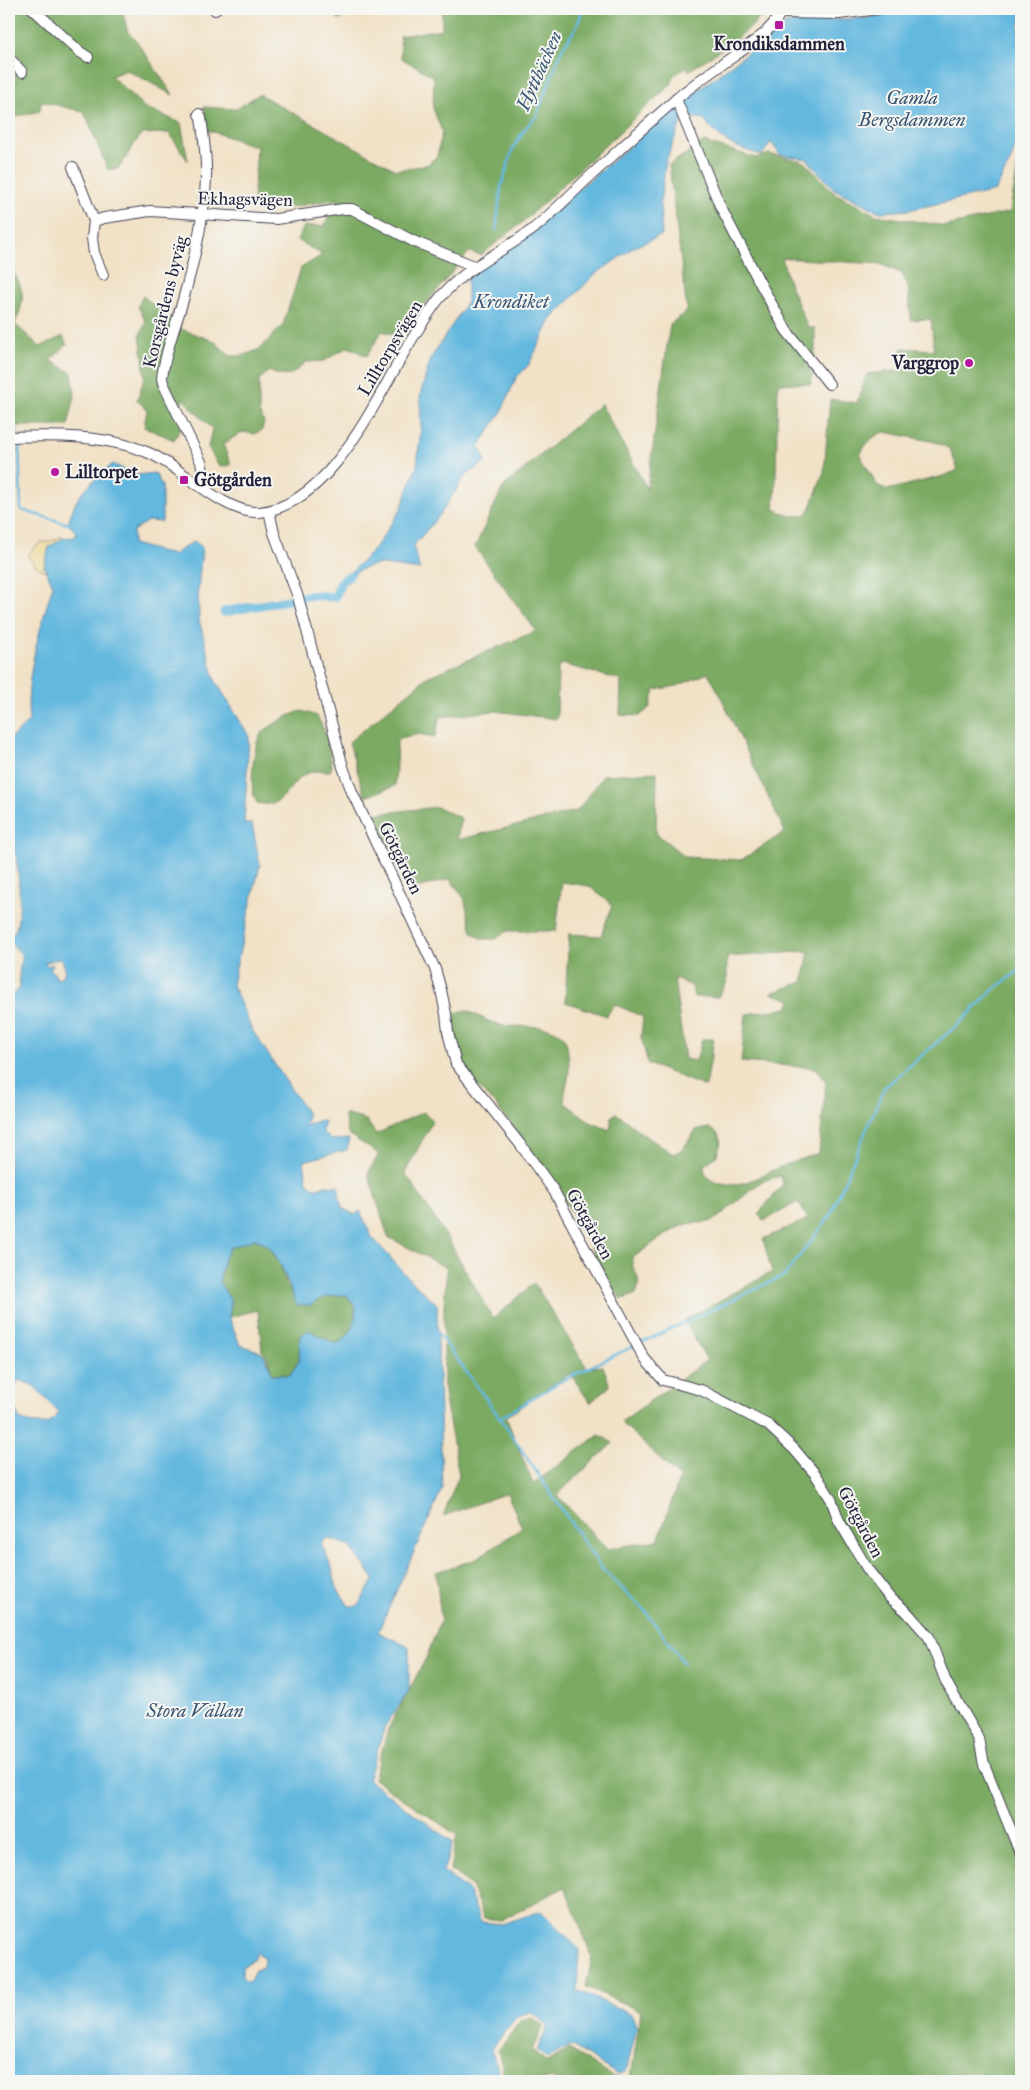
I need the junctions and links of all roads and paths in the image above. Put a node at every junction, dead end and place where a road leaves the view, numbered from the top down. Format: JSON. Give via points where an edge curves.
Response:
{"nodes":[{"id":1,"x":33,"y":9,"type":"edge"},
{"id":2,"x":878,"y":9,"type":"edge"},
{"id":3,"x":783,"y":11,"type":"edge"},
{"id":4,"x":88,"y":57,"type":"dead end"},
{"id":5,"x":9,"y":58,"type":"edge"},
{"id":6,"x":22,"y":72,"type":"dead end"},
{"id":7,"x":678,"y":104,"type":"junction"},
{"id":8,"x":199,"y":114,"type":"dead end"},
{"id":9,"x":73,"y":167,"type":"dead end"},
{"id":10,"x":201,"y":215,"type":"junction"},
{"id":11,"x":94,"y":221,"type":"junction"},
{"id":12,"x":474,"y":266,"type":"junction"},
{"id":13,"x":103,"y":276,"type":"dead end"},
{"id":14,"x":829,"y":384,"type":"dead end"},
{"id":15,"x":9,"y":437,"type":"edge"},
{"id":16,"x":207,"y":490,"type":"junction"},
{"id":17,"x":269,"y":511,"type":"junction"},
{"id":18,"x":1021,"y":1855,"type":"edge"}],
"edges":[{"from":1,"to":4,"type":"street"},
{"from":2,"to":3,"type":"street","via":[[848,14]]},
{"from":3,"to":7,"type":"street","name":"Lilltorpsvägen","via":[[757,39]]},
{"from":5,"to":6,"type":"street"},
{"from":7,"to":12,"type":"street","name":"Lilltorpsvägen","via":[[539,224]]},
{"from":7,"to":14,"type":"street","via":[[721,208],[764,291],[786,330]]},
{"from":8,"to":10,"type":"street","name":"Korsgårdens byväg","via":[[206,177]]},
{"from":9,"to":11,"type":"street"},
{"from":10,"to":11,"type":"street","name":"Ekhagsvägen","via":[[150,211]]},
{"from":10,"to":12,"type":"street","name":"Ekhagsvägen","via":[[287,219],[352,209],[413,241]]},
{"from":10,"to":16,"type":"street","name":"Korsgårdens byväg","via":[[196,249],[162,378],[201,462]]},
{"from":11,"to":13,"type":"street","via":[[94,253]]},
{"from":12,"to":17,"type":"street","name":"Lilltorpsvägen","via":[[438,301],[412,338],[358,432],[336,461],[304,494]]},
{"from":15,"to":16,"type":"street","name":"Lilltorpsvägen","via":[[124,444],[153,454]]},
{"from":16,"to":17,"type":"street","name":"Lilltorpsvägen","via":[[243,511]]},
{"from":17,"to":18,"type":"street","name":"Götgården","via":[[298,597],[342,767],[435,969],[456,1064],[525,1149],[554,1191],[640,1353],[663,1380],[701,1390],[768,1425],[816,1475],[831,1499],[838,1522],[868,1570],[889,1597],[913,1617],[929,1637],[946,1682],[979,1739],[984,1764]]}]}
